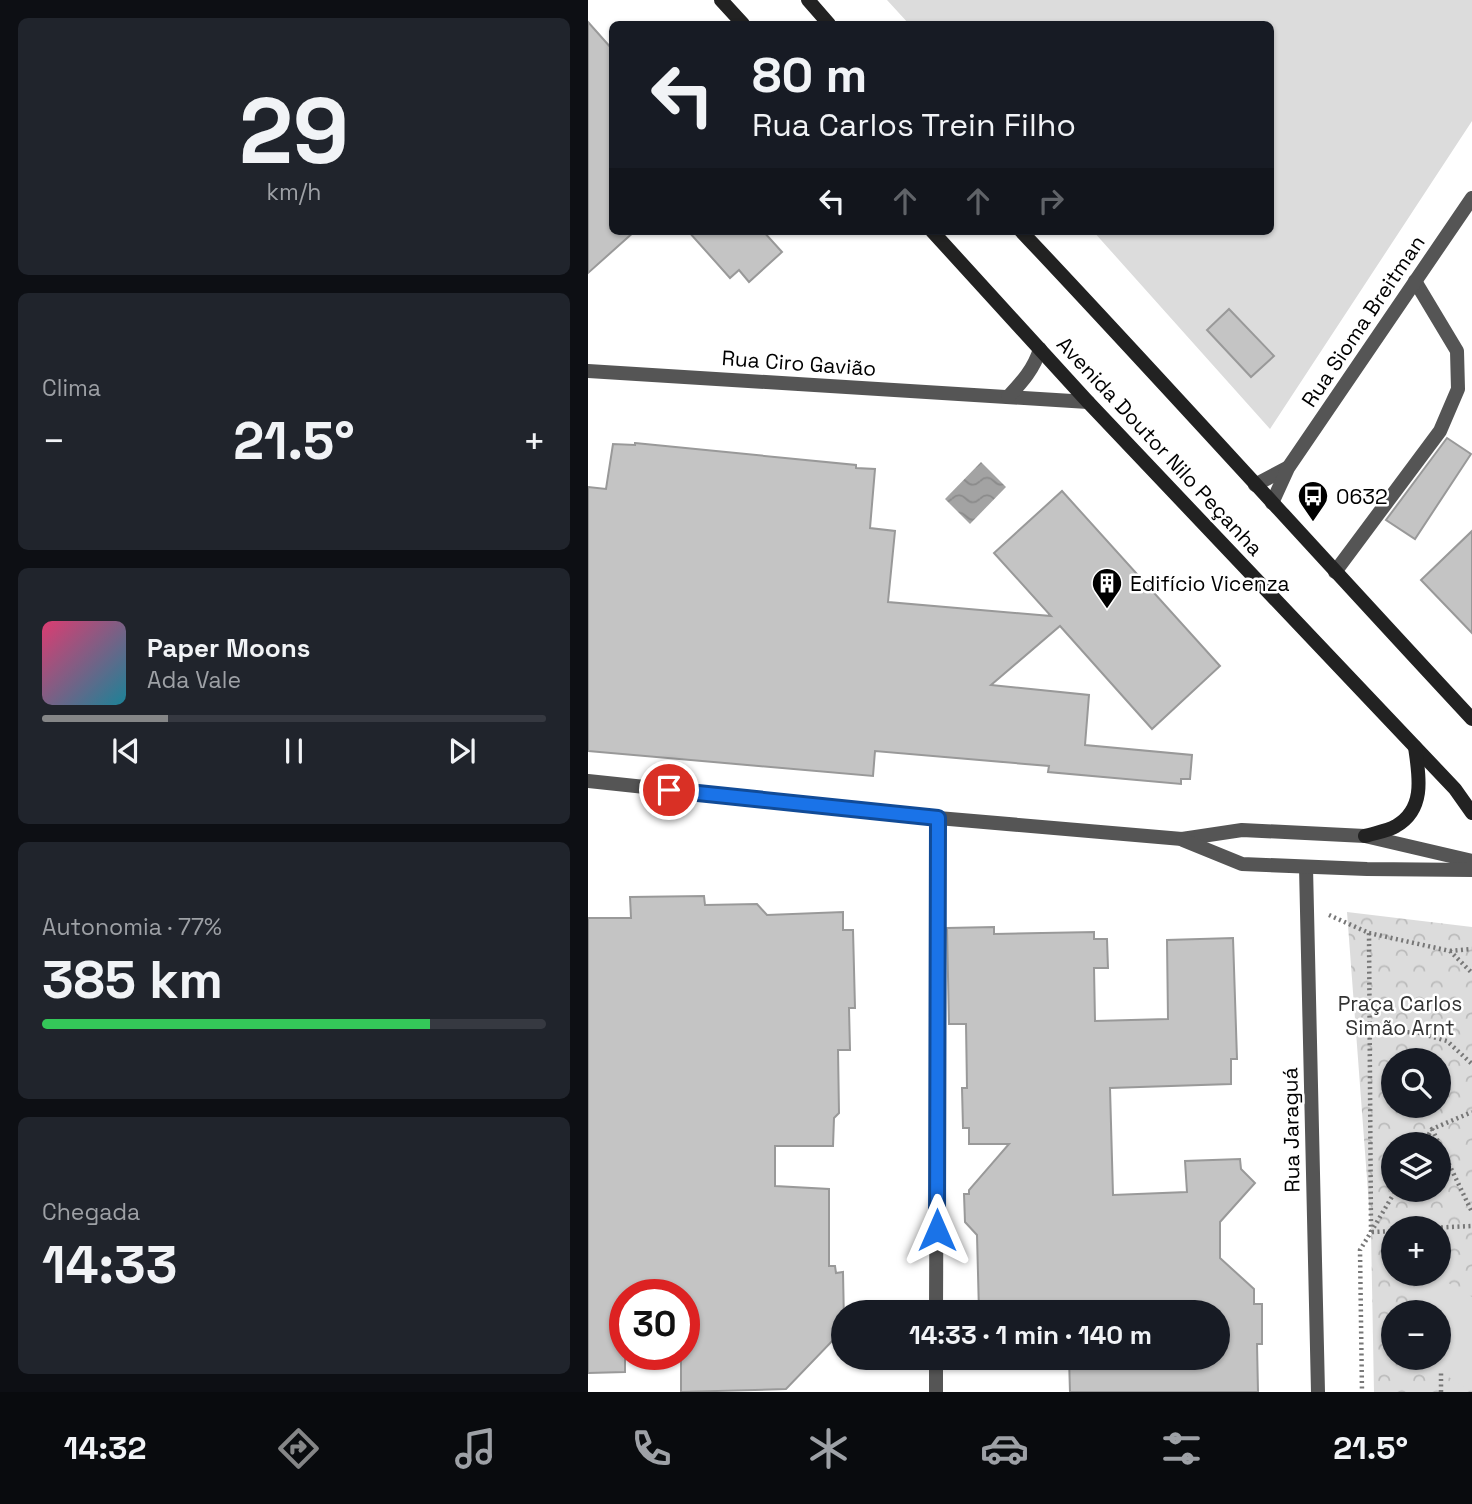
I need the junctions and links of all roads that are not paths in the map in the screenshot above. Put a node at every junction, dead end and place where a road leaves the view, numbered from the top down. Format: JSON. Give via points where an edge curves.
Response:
{"nodes":[{"id":1,"x":721,"y":0,"type":"edge"},
{"id":2,"x":808,"y":0,"type":"edge"},
{"id":3,"x":740,"y":21,"type":"edge"},
{"id":4,"x":827,"y":21,"type":"edge"},
{"id":5,"x":1472,"y":198,"type":"edge"},
{"id":6,"x":936,"y":235,"type":"edge"},
{"id":7,"x":1025,"y":235,"type":"edge"},
{"id":8,"x":1415,"y":281,"type":"junction"},
{"id":9,"x":1040,"y":349,"type":"junction"},
{"id":10,"x":588,"y":371,"type":"edge"},
{"id":11,"x":1008,"y":397,"type":"junction"},
{"id":12,"x":1088,"y":402,"type":"junction"},
{"id":13,"x":1288,"y":468,"type":"junction"},
{"id":14,"x":1255,"y":485,"type":"junction"},
{"id":15,"x":1272,"y":503,"type":"junction"},
{"id":16,"x":1335,"y":572,"type":"junction"},
{"id":17,"x":1472,"y":719,"type":"edge"},
{"id":18,"x":1415,"y":747,"type":"junction"},
{"id":19,"x":588,"y":781,"type":"edge"},
{"id":20,"x":1472,"y":813,"type":"edge"},
{"id":21,"x":938,"y":818,"type":"junction"},
{"id":22,"x":1364,"y":836,"type":"junction"},
{"id":23,"x":1182,"y":839,"type":"junction"},
{"id":24,"x":1472,"y":861,"type":"edge"},
{"id":25,"x":1306,"y":867,"type":"junction"},
{"id":26,"x":1472,"y":870,"type":"edge"},
{"id":27,"x":936,"y":1300,"type":"edge"},
{"id":28,"x":936,"y":1370,"type":"edge"},
{"id":29,"x":936,"y":1392,"type":"edge"},
{"id":30,"x":1318,"y":1392,"type":"edge"}],
"edges":[{"from":1,"to":3,"type":"main road"},
{"from":2,"to":4,"type":"main road"},
{"from":5,"to":8,"type":"street","name":"Rua Sioma Breitman"},
{"from":6,"to":9,"type":"main road","name":"Avenida Doutor Nilo Peçanha"},
{"from":7,"to":14,"type":"main road","name":"Avenida Doutor Nilo Peçanha"},
{"from":8,"to":13,"type":"street","name":"Rua Sioma Breitman"},
{"from":8,"to":16,"type":"street","via":[[1457,351],[1458,389],[1440,431]]},
{"from":9,"to":11,"type":"street","via":[[1035,364]]},
{"from":9,"to":12,"type":"main road","name":"Avenida Doutor Nilo Peçanha"},
{"from":10,"to":11,"type":"street","name":"Rua Ciro Gavião"},
{"from":11,"to":12,"type":"street","name":"Rua Ciro Gavião"},
{"from":12,"to":18,"type":"main road","name":"Avenida Doutor Nilo Peçanha"},
{"from":13,"to":14,"type":"street","name":"Rua Sioma Breitman"},
{"from":13,"to":15,"type":"street","name":"Rua Sioma Breitman"},
{"from":14,"to":15,"type":"main road","name":"Avenida Doutor Nilo Peçanha"},
{"from":15,"to":16,"type":"main road","name":"Avenida Doutor Nilo Peçanha"},
{"from":16,"to":17,"type":"main road","name":"Avenida Doutor Nilo Peçanha"},
{"from":18,"to":20,"type":"main road","name":"Avenida Doutor Nilo Peçanha"},
{"from":18,"to":22,"type":"main road","via":[[1420,788],[1412,811],[1396,826]]},
{"from":19,"to":21,"type":"street"},
{"from":21,"to":23,"type":"street"},
{"from":21,"to":27,"type":"street"},
{"from":22,"to":23,"type":"street","via":[[1242,830]]},
{"from":22,"to":24,"type":"street"},
{"from":23,"to":25,"type":"street","via":[[1242,864]]},
{"from":25,"to":26,"type":"street"},
{"from":25,"to":30,"type":"street","name":"Rua Jaraguá"},
{"from":28,"to":29,"type":"street"}]}
